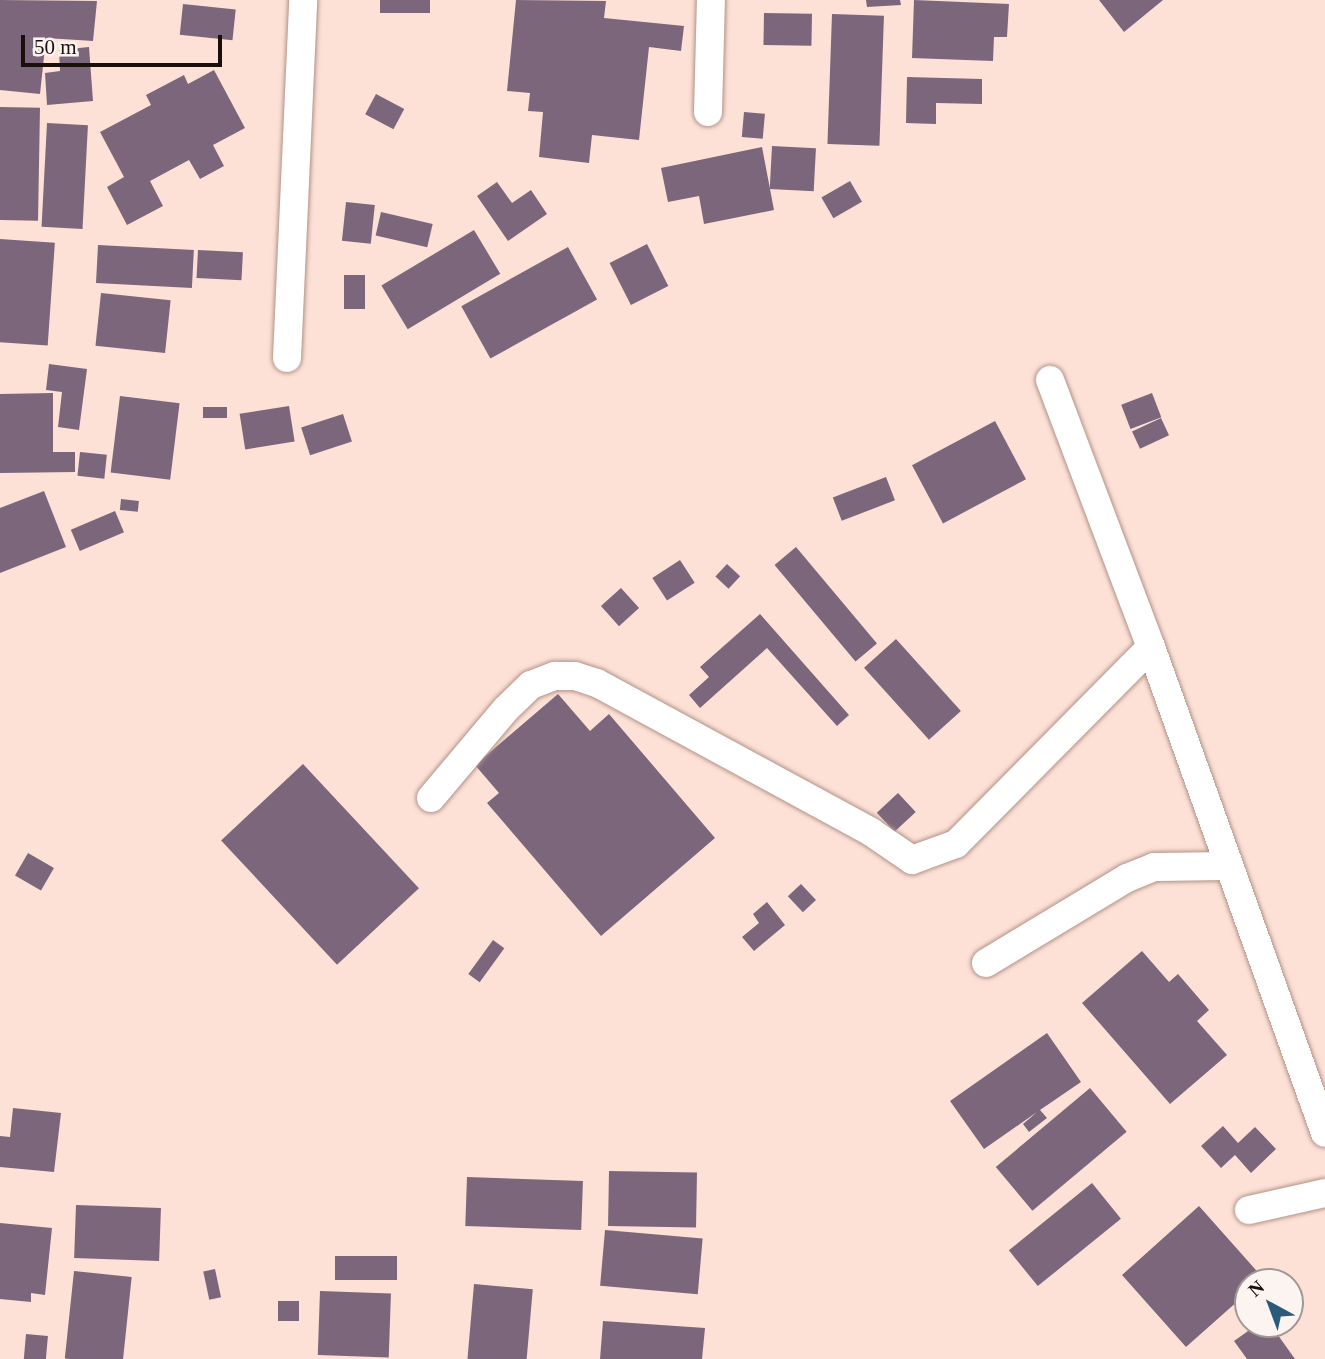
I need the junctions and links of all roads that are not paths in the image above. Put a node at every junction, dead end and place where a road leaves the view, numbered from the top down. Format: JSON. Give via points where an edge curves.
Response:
{"nodes":[{"id":1,"x":303,"y":0,"type":"edge"},
{"id":2,"x":711,"y":0,"type":"edge"},
{"id":3,"x":708,"y":112,"type":"dead end"},
{"id":4,"x":287,"y":358,"type":"dead end"},
{"id":5,"x":1049,"y":380,"type":"dead end"},
{"id":6,"x":1151,"y":647,"type":"junction"},
{"id":7,"x":431,"y":798,"type":"dead end"},
{"id":8,"x":1229,"y":866,"type":"junction"},
{"id":9,"x":986,"y":964,"type":"dead end"},
{"id":10,"x":1325,"y":1133,"type":"edge"},
{"id":11,"x":1325,"y":1193,"type":"edge"},
{"id":12,"x":1249,"y":1210,"type":"dead end"}],
"edges":[{"from":1,"to":4,"type":"street"},
{"from":2,"to":3,"type":"street"},
{"from":5,"to":6,"type":"street"},
{"from":6,"to":7,"type":"street","via":[[956,844],[912,860],[871,832],[597,683],[575,676],[555,676],[531,685]]},
{"from":6,"to":8,"type":"street"},
{"from":8,"to":9,"type":"street","via":[[1154,867],[1127,878]]},
{"from":8,"to":10,"type":"street"},
{"from":11,"to":12,"type":"street"}]}
